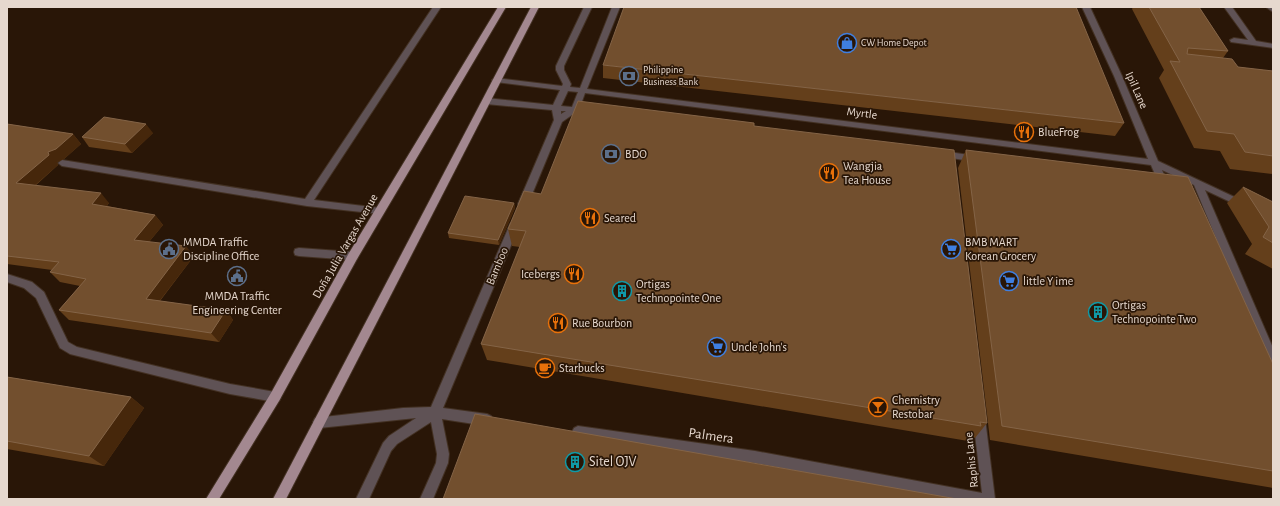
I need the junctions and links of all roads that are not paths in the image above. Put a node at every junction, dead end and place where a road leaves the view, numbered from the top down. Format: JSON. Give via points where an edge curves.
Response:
{"nodes":[{"id":1,"x":437,"y":7,"type":"edge"},
{"id":2,"x":502,"y":7,"type":"edge"},
{"id":3,"x":535,"y":7,"type":"edge"},
{"id":4,"x":588,"y":7,"type":"edge"},
{"id":5,"x":616,"y":7,"type":"edge"},
{"id":6,"x":1086,"y":7,"type":"edge"},
{"id":7,"x":1228,"y":7,"type":"edge"},
{"id":8,"x":1270,"y":7,"type":"edge"},
{"id":9,"x":1273,"y":10,"type":"edge"},
{"id":10,"x":1234,"y":40,"type":"dead end"},
{"id":11,"x":1254,"y":43,"type":"junction"},
{"id":12,"x":1273,"y":46,"type":"edge"},
{"id":13,"x":496,"y":80,"type":"junction"},
{"id":14,"x":566,"y":88,"type":"junction"},
{"id":15,"x":582,"y":91,"type":"junction"},
{"id":16,"x":486,"y":101,"type":"junction"},
{"id":17,"x":556,"y":107,"type":"junction"},
{"id":18,"x":574,"y":109,"type":"junction"},
{"id":19,"x":598,"y":112,"type":"edge"},
{"id":20,"x":558,"y":120,"type":"junction"},
{"id":21,"x":934,"y":153,"type":"edge"},
{"id":22,"x":989,"y":161,"type":"edge"},
{"id":23,"x":62,"y":163,"type":"dead end"},
{"id":24,"x":1155,"y":163,"type":"junction"},
{"id":25,"x":1187,"y":177,"type":"junction"},
{"id":26,"x":1197,"y":182,"type":"junction"},
{"id":27,"x":307,"y":203,"type":"junction"},
{"id":28,"x":1252,"y":209,"type":"edge"},
{"id":29,"x":380,"y":211,"type":"junction"},
{"id":30,"x":299,"y":252,"type":"dead end"},
{"id":31,"x":353,"y":256,"type":"junction"},
{"id":32,"x":7,"y":278,"type":"edge"},
{"id":33,"x":1273,"y":361,"type":"edge"},
{"id":34,"x":275,"y":397,"type":"junction"},
{"id":35,"x":978,"y":405,"type":"edge"},
{"id":36,"x":435,"y":412,"type":"junction"},
{"id":37,"x":498,"y":421,"type":"edge"},
{"id":38,"x":319,"y":422,"type":"junction"},
{"id":39,"x":568,"y":431,"type":"edge"},
{"id":40,"x":212,"y":499,"type":"edge"},
{"id":41,"x":279,"y":499,"type":"edge"},
{"id":42,"x":362,"y":499,"type":"edge"},
{"id":43,"x":426,"y":499,"type":"edge"},
{"id":44,"x":980,"y":499,"type":"edge"},
{"id":45,"x":989,"y":499,"type":"edge"}],
"edges":[{"from":1,"to":27,"type":"lane"},
{"from":2,"to":29,"type":"main road","name":"Doña Julia Vargas Avenue"},
{"from":3,"to":13,"type":"main road"},
{"from":4,"to":14,"type":"lane","via":[[560,66],[566,80]]},
{"from":5,"to":15,"type":"lane"},
{"from":6,"to":24,"type":"lane","name":"Ipil Lane"},
{"from":7,"to":11,"type":"lane"},
{"from":8,"to":9,"type":"lane"},
{"from":10,"to":11,"type":"lane"},
{"from":11,"to":12,"type":"lane"},
{"from":13,"to":14,"type":"lane","name":"Myrtle"},
{"from":13,"to":16,"type":"main road"},
{"from":14,"to":15,"type":"lane","name":"Myrtle"},
{"from":14,"to":17,"type":"lane"},
{"from":15,"to":18,"type":"lane"},
{"from":15,"to":24,"type":"lane","name":"Myrtle"},
{"from":16,"to":17,"type":"lane"},
{"from":16,"to":38,"type":"main road"},
{"from":17,"to":18,"type":"lane"},
{"from":17,"to":20,"type":"lane"},
{"from":18,"to":19,"type":"lane"},
{"from":18,"to":20,"type":"lane"},
{"from":20,"to":36,"type":"lane","name":"Bamboo"},
{"from":21,"to":22,"type":"lane","via":[[950,159]]},
{"from":23,"to":27,"type":"lane"},
{"from":24,"to":25,"type":"lane","name":"Myrtle"},
{"from":24,"to":25,"type":"lane","name":"Ipil Lane","via":[[1159,183]]},
{"from":25,"to":26,"type":"lane","name":"Myrtle"},
{"from":26,"to":28,"type":"lane","name":"Myrtle"},
{"from":26,"to":33,"type":"lane"},
{"from":27,"to":29,"type":"lane"},
{"from":29,"to":31,"type":"main road","name":"Doña Julia Vargas Avenue"},
{"from":30,"to":31,"type":"lane"},
{"from":31,"to":34,"type":"main road","name":"Doña Julia Vargas Avenue"},
{"from":32,"to":34,"type":"lane","via":[[28,285],[40,295],[64,345],[74,351],[230,389]]},
{"from":34,"to":40,"type":"main road","name":"Doña Julia Vargas Avenue"},
{"from":35,"to":45,"type":"lane","name":"Raphis Lane"},
{"from":36,"to":37,"type":"lane"},
{"from":36,"to":38,"type":"lane"},
{"from":36,"to":42,"type":"lane","via":[[393,440],[387,447]]},
{"from":36,"to":43,"type":"lane","via":[[443,454]]},
{"from":38,"to":41,"type":"main road"},
{"from":39,"to":44,"type":"lane","name":"Palmera","via":[[755,457]]}]}
